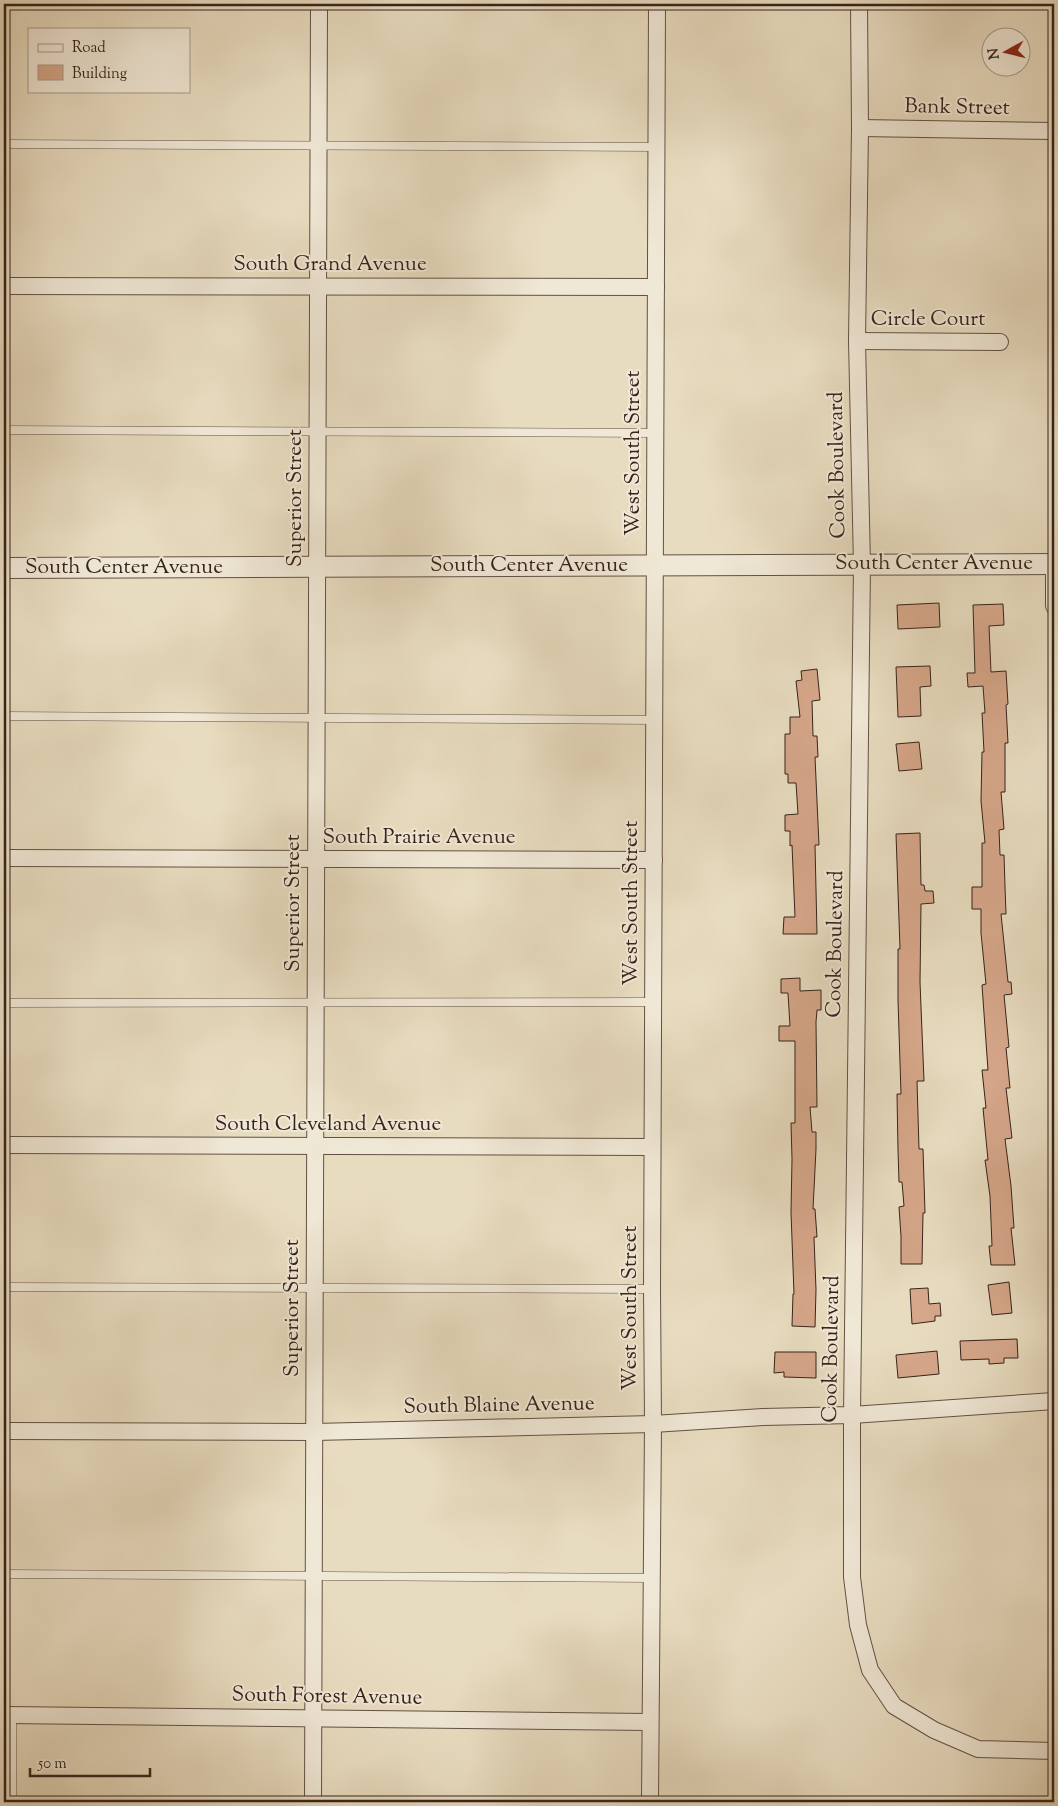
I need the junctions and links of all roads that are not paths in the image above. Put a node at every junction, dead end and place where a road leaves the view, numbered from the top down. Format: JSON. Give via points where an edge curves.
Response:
{"nodes":[{"id":1,"x":319,"y":4,"type":"edge"},
{"id":2,"x":657,"y":4,"type":"edge"},
{"id":3,"x":859,"y":4,"type":"edge"},
{"id":4,"x":860,"y":128,"type":"junction"},
{"id":5,"x":1054,"y":131,"type":"edge"},
{"id":6,"x":4,"y":144,"type":"edge"},
{"id":7,"x":318,"y":146,"type":"junction"},
{"id":8,"x":656,"y":147,"type":"junction"},
{"id":9,"x":4,"y":286,"type":"edge"},
{"id":10,"x":318,"y":286,"type":"junction"},
{"id":11,"x":656,"y":287,"type":"junction"},
{"id":12,"x":857,"y":341,"type":"junction"},
{"id":13,"x":1000,"y":342,"type":"dead end"},
{"id":14,"x":4,"y":430,"type":"edge"},
{"id":15,"x":317,"y":431,"type":"junction"},
{"id":16,"x":655,"y":433,"type":"junction"},
{"id":17,"x":1054,"y":564,"type":"edge"},
{"id":18,"x":862,"y":565,"type":"junction"},
{"id":19,"x":654,"y":566,"type":"junction"},
{"id":20,"x":317,"y":567,"type":"junction"},
{"id":21,"x":4,"y":568,"type":"edge"},
{"id":22,"x":1054,"y":606,"type":"edge"},
{"id":23,"x":4,"y":716,"type":"edge"},
{"id":24,"x":316,"y":718,"type":"junction"},
{"id":25,"x":654,"y":720,"type":"junction"},
{"id":26,"x":4,"y":858,"type":"edge"},
{"id":27,"x":316,"y":859,"type":"junction"},
{"id":28,"x":654,"y":860,"type":"junction"},
{"id":29,"x":4,"y":1002,"type":"edge"},
{"id":30,"x":315,"y":1002,"type":"junction"},
{"id":31,"x":653,"y":1002,"type":"junction"},
{"id":32,"x":4,"y":1145,"type":"edge"},
{"id":33,"x":315,"y":1146,"type":"junction"},
{"id":34,"x":652,"y":1147,"type":"junction"},
{"id":35,"x":4,"y":1287,"type":"edge"},
{"id":36,"x":314,"y":1288,"type":"junction"},
{"id":37,"x":652,"y":1289,"type":"junction"},
{"id":38,"x":1054,"y":1401,"type":"edge"},
{"id":39,"x":852,"y":1416,"type":"junction"},
{"id":40,"x":653,"y":1424,"type":"junction"},
{"id":41,"x":4,"y":1431,"type":"edge"},
{"id":42,"x":314,"y":1432,"type":"junction"},
{"id":43,"x":4,"y":1574,"type":"edge"},
{"id":44,"x":313,"y":1576,"type":"junction"},
{"id":45,"x":651,"y":1578,"type":"junction"},
{"id":46,"x":8,"y":1715,"type":"edge"},
{"id":47,"x":313,"y":1718,"type":"junction"},
{"id":48,"x":650,"y":1722,"type":"junction"},
{"id":49,"x":1054,"y":1751,"type":"edge"},
{"id":50,"x":12,"y":1802,"type":"edge"},
{"id":51,"x":313,"y":1802,"type":"edge"},
{"id":52,"x":650,"y":1802,"type":"edge"}],
"edges":[{"from":1,"to":7,"type":"street","name":"Superior Street"},
{"from":2,"to":8,"type":"street","name":"West South Street"},
{"from":3,"to":4,"type":"street","name":"Cook Boulevard"},
{"from":4,"to":5,"type":"street","name":"Bank Street"},
{"from":4,"to":12,"type":"street","name":"Cook Boulevard"},
{"from":6,"to":7,"type":"lane"},
{"from":7,"to":8,"type":"lane"},
{"from":7,"to":10,"type":"street","name":"Superior Street"},
{"from":8,"to":11,"type":"street","name":"West South Street"},
{"from":9,"to":10,"type":"street","name":"South Grand Avenue"},
{"from":10,"to":11,"type":"street","name":"South Grand Avenue"},
{"from":10,"to":15,"type":"street","name":"Superior Street"},
{"from":11,"to":16,"type":"street","name":"West South Street"},
{"from":12,"to":13,"type":"street","name":"Circle Court"},
{"from":12,"to":18,"type":"street","name":"Cook Boulevard"},
{"from":14,"to":15,"type":"lane"},
{"from":15,"to":16,"type":"lane"},
{"from":15,"to":20,"type":"street","name":"Superior Street"},
{"from":16,"to":19,"type":"street","name":"West South Street"},
{"from":17,"to":18,"type":"street","name":"South Center Avenue"},
{"from":17,"to":22,"type":"street"},
{"from":18,"to":19,"type":"street","name":"South Center Avenue"},
{"from":18,"to":39,"type":"street","name":"Cook Boulevard"},
{"from":19,"to":20,"type":"street","name":"South Center Avenue"},
{"from":19,"to":25,"type":"street","name":"West South Street"},
{"from":20,"to":21,"type":"street","name":"South Center Avenue"},
{"from":20,"to":24,"type":"street","name":"Superior Street"},
{"from":23,"to":24,"type":"lane"},
{"from":24,"to":25,"type":"lane"},
{"from":24,"to":27,"type":"street","name":"Superior Street"},
{"from":25,"to":28,"type":"street","name":"West South Street"},
{"from":26,"to":27,"type":"street","name":"South Prairie Avenue"},
{"from":27,"to":28,"type":"street","name":"South Prairie Avenue"},
{"from":27,"to":30,"type":"street","name":"Superior Street"},
{"from":28,"to":31,"type":"street","name":"West South Street"},
{"from":29,"to":30,"type":"lane"},
{"from":30,"to":31,"type":"lane"},
{"from":30,"to":33,"type":"street","name":"Superior Street"},
{"from":31,"to":34,"type":"street","name":"West South Street"},
{"from":32,"to":33,"type":"street","name":"South Cleveland Avenue"},
{"from":33,"to":34,"type":"street","name":"South Cleveland Avenue"},
{"from":33,"to":36,"type":"street","name":"Superior Street"},
{"from":34,"to":37,"type":"street","name":"West South Street"},
{"from":35,"to":36,"type":"lane"},
{"from":36,"to":37,"type":"lane"},
{"from":36,"to":42,"type":"street","name":"Superior Street"},
{"from":37,"to":40,"type":"street","name":"West South Street"},
{"from":38,"to":39,"type":"street","name":"South Blaine Avenue"},
{"from":39,"to":40,"type":"street","name":"South Blaine Avenue","via":[[763,1417]]},
{"from":39,"to":49,"type":"street","name":"Cook Boulevard","via":[[852,1577],[858,1625],[870,1670],[894,1706],[934,1730],[978,1748]]},
{"from":40,"to":42,"type":"street","name":"South Blaine Avenue"},
{"from":40,"to":45,"type":"street","name":"West South Street"},
{"from":41,"to":42,"type":"street","name":"South Blaine Avenue"},
{"from":42,"to":44,"type":"street","name":"Superior Street"},
{"from":43,"to":44,"type":"lane"},
{"from":44,"to":45,"type":"lane"},
{"from":44,"to":47,"type":"street","name":"Superior Street"},
{"from":45,"to":48,"type":"street","name":"West South Street"},
{"from":46,"to":47,"type":"street","name":"South Forest Avenue"},
{"from":46,"to":50,"type":"lane"},
{"from":47,"to":48,"type":"street","name":"South Forest Avenue"},
{"from":47,"to":51,"type":"street","name":"Superior Street"},
{"from":48,"to":52,"type":"street","name":"West South Street"}]}
